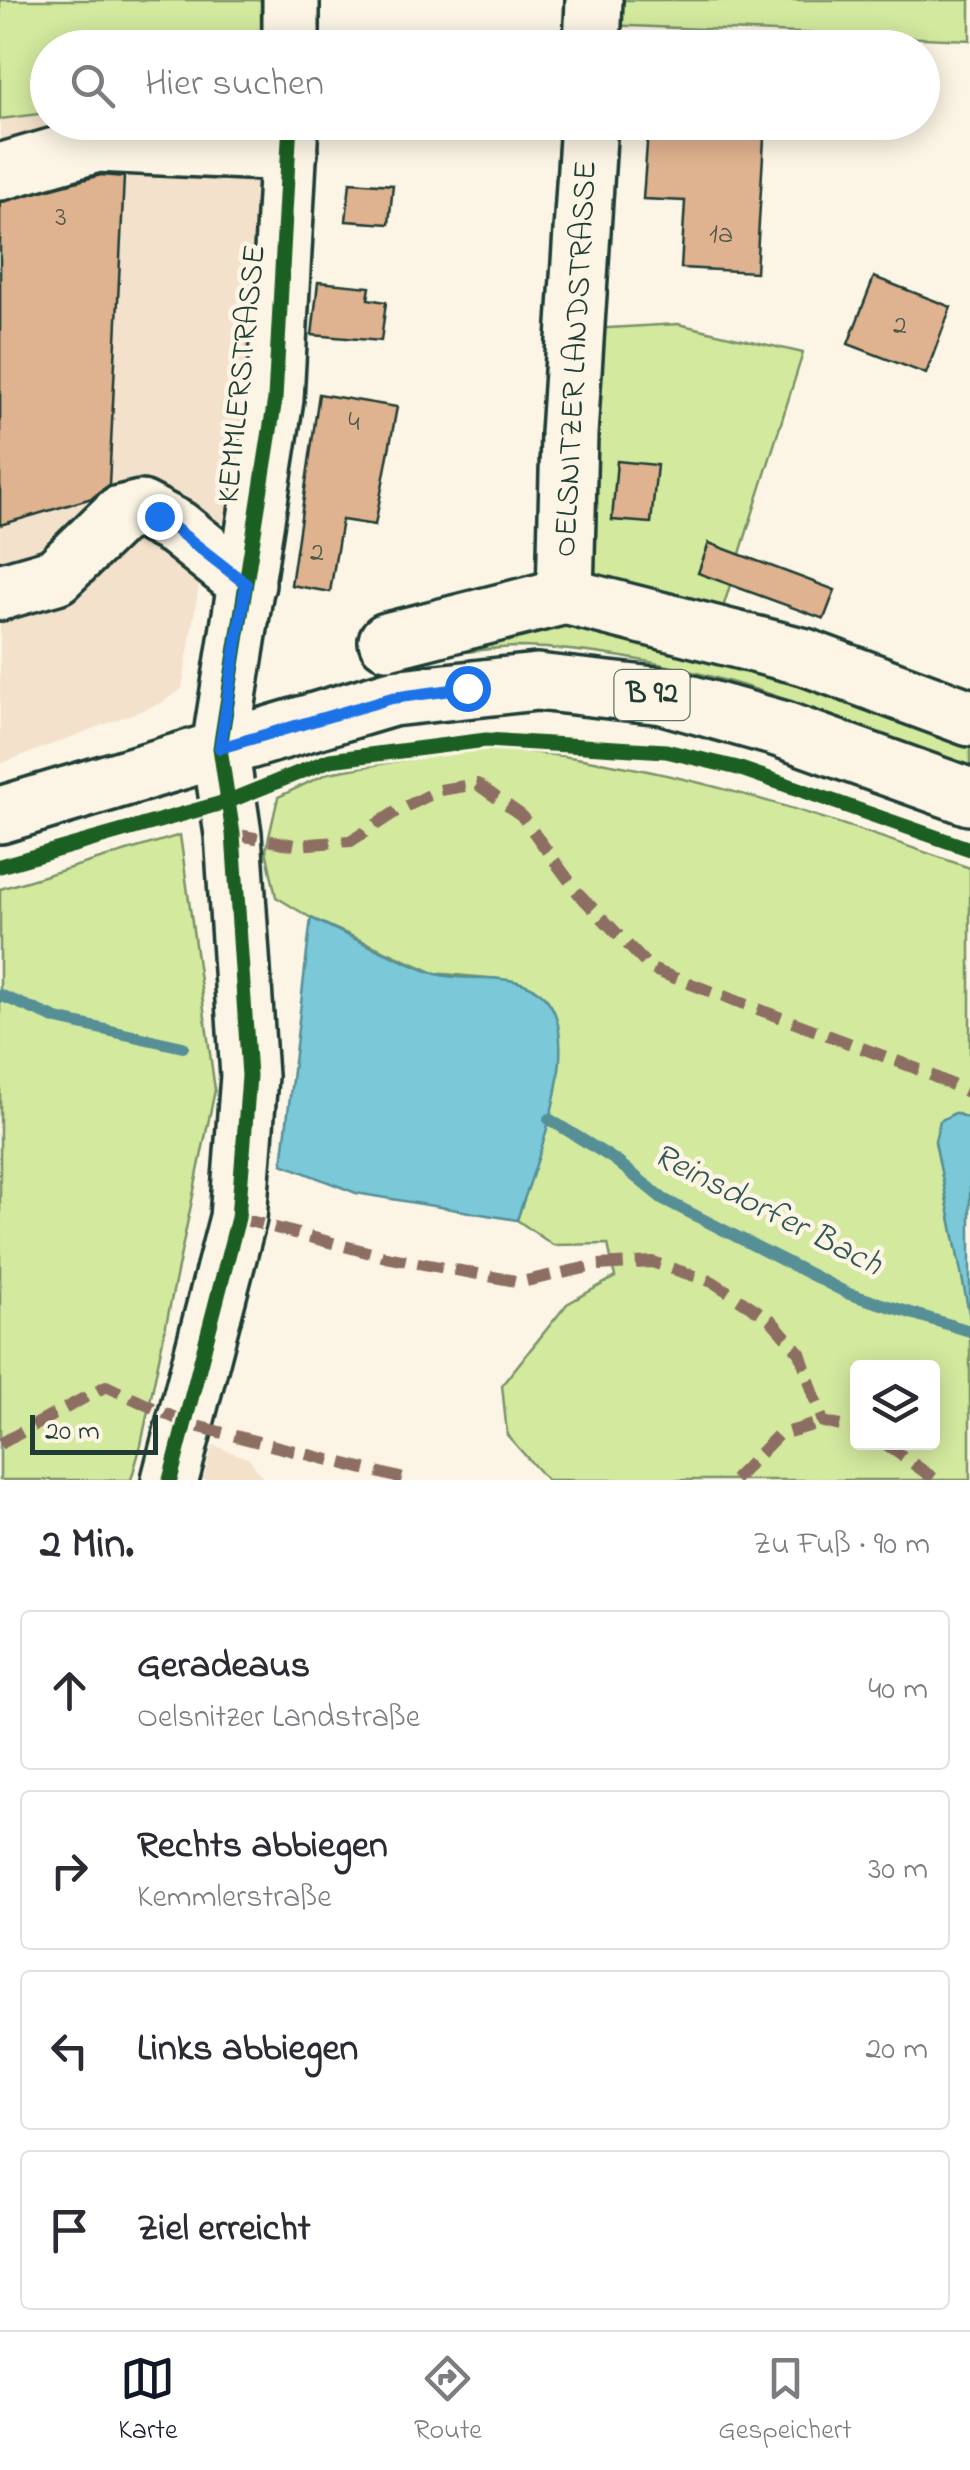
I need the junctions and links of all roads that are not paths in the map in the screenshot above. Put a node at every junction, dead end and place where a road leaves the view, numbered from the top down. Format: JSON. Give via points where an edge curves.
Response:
{"nodes":[{"id":1,"x":291,"y":0,"type":"edge"},
{"id":2,"x":594,"y":0,"type":"edge"},
{"id":3,"x":290,"y":30,"type":"edge"},
{"id":4,"x":593,"y":30,"type":"edge"},
{"id":5,"x":225,"y":140,"type":"edge"},
{"id":6,"x":289,"y":140,"type":"edge"},
{"id":7,"x":587,"y":140,"type":"edge"},
{"id":8,"x":0,"y":172,"type":"edge"},
{"id":9,"x":246,"y":584,"type":"junction"},
{"id":10,"x":0,"y":592,"type":"edge"},
{"id":11,"x":565,"y":596,"type":"junction"},
{"id":12,"x":387,"y":641,"type":"dead end"},
{"id":13,"x":970,"y":718,"type":"edge"},
{"id":14,"x":220,"y":748,"type":"junction"},
{"id":15,"x":970,"y":797,"type":"edge"},
{"id":16,"x":0,"y":815,"type":"edge"},
{"id":17,"x":170,"y":1480,"type":"edge"}],
"edges":[{"from":1,"to":3,"type":"street"},
{"from":2,"to":4,"type":"street"},
{"from":5,"to":8,"type":"street","via":[[97,144]]},
{"from":6,"to":9,"type":"street","name":"KEMMLERSTRASSE","via":[[275,400]]},
{"from":7,"to":11,"type":"street","name":"OELSNITZER LANDSTRASSE"},
{"from":9,"to":10,"type":"street","via":[[177,528],[141,509],[120,514],[56,576]]},
{"from":9,"to":14,"type":"street","name":"KEMMLERSTRASSE"},
{"from":11,"to":12,"type":"street","name":"OELSNITZER LANDSTRASSE"},
{"from":11,"to":13,"type":"street","name":"OELSNITZER LANDSTRASSE","via":[[805,657]]},
{"from":14,"to":15,"type":"street","number":"B 92","via":[[392,698],[537,682],[663,696],[781,729]]},
{"from":14,"to":16,"type":"street","number":"B 92"},
{"from":14,"to":17,"type":"street","name":"KEMMLERSTRASSE","via":[[233,834],[249,1076],[238,1218]]}]}
